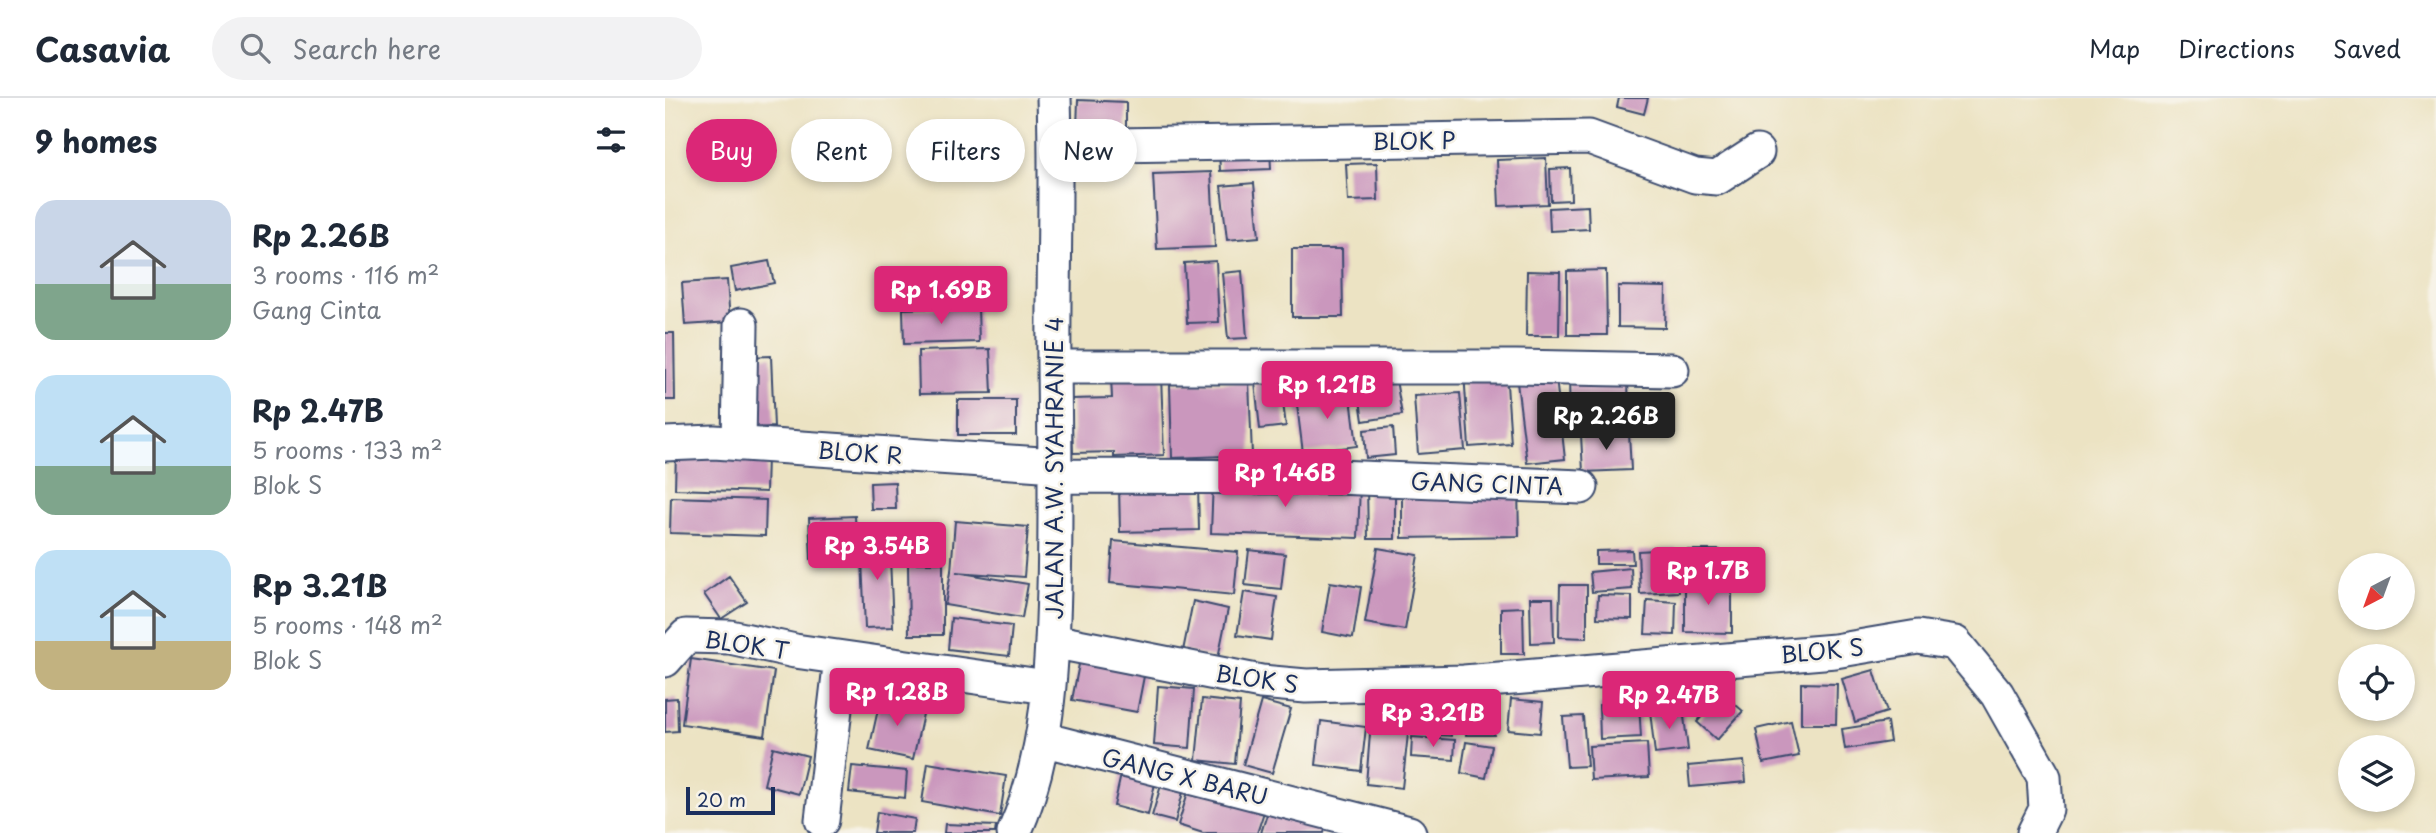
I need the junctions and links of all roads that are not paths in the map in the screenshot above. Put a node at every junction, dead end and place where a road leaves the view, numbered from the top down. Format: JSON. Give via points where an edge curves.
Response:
{"nodes":[{"id":1,"x":1054,"y":98,"type":"edge"},
{"id":2,"x":1054,"y":119,"type":"edge"},
{"id":3,"x":1137,"y":145,"type":"edge"},
{"id":4,"x":1757,"y":152,"type":"dead end"},
{"id":5,"x":1055,"y":182,"type":"edge"},
{"id":6,"x":741,"y":325,"type":"dead end"},
{"id":7,"x":1054,"y":367,"type":"junction"},
{"id":8,"x":1672,"y":370,"type":"dead end"},
{"id":9,"x":665,"y":444,"type":"edge"},
{"id":10,"x":739,"y":444,"type":"junction"},
{"id":11,"x":1056,"y":471,"type":"junction"},
{"id":12,"x":1581,"y":487,"type":"dead end"},
{"id":13,"x":1052,"y":641,"type":"junction"},
{"id":14,"x":672,"y":642,"type":"edge"},
{"id":15,"x":841,"y":658,"type":"junction"},
{"id":16,"x":1047,"y":687,"type":"junction"},
{"id":17,"x":1042,"y":739,"type":"junction"},
{"id":18,"x":822,"y":820,"type":"dead end"},
{"id":19,"x":1014,"y":833,"type":"edge"},
{"id":20,"x":1409,"y":833,"type":"edge"},
{"id":21,"x":2034,"y":833,"type":"edge"}],
"edges":[{"from":1,"to":2,"type":"street","name":"JALAN A.W. SYAHRANIE 4"},
{"from":3,"to":4,"type":"street","name":"BLOK P","via":[[1589,137],[1695,176],[1717,178]]},
{"from":5,"to":7,"type":"street","name":"JALAN A.W. SYAHRANIE 4"},
{"from":6,"to":10,"type":"street"},
{"from":7,"to":8,"type":"street"},
{"from":7,"to":11,"type":"street","name":"JALAN A.W. SYAHRANIE 4"},
{"from":9,"to":10,"type":"street","name":"BLOK R"},
{"from":10,"to":11,"type":"street","name":"BLOK R"},
{"from":11,"to":12,"type":"street","name":"GANG CINTA"},
{"from":11,"to":13,"type":"street","name":"JALAN A.W. SYAHRANIE 4"},
{"from":13,"to":16,"type":"street","name":"JALAN A.W. SYAHRANIE 4"},
{"from":13,"to":21,"type":"street","name":"BLOK S","via":[[1261,682],[1306,686],[1464,682],[1835,651],[1918,637],[1955,643],[1997,694],[2044,777],[2046,809]]},
{"from":14,"to":15,"type":"street","name":"BLOK T","via":[[730,637]]},
{"from":15,"to":16,"type":"street","name":"BLOK T"},
{"from":15,"to":18,"type":"street"},
{"from":16,"to":17,"type":"street","name":"JALAN A.W. SYAHRANIE 4"},
{"from":17,"to":19,"type":"street","name":"JALAN A.W. SYAHRANIE 4"},
{"from":17,"to":20,"type":"street","name":"GANG X BARU"}]}
